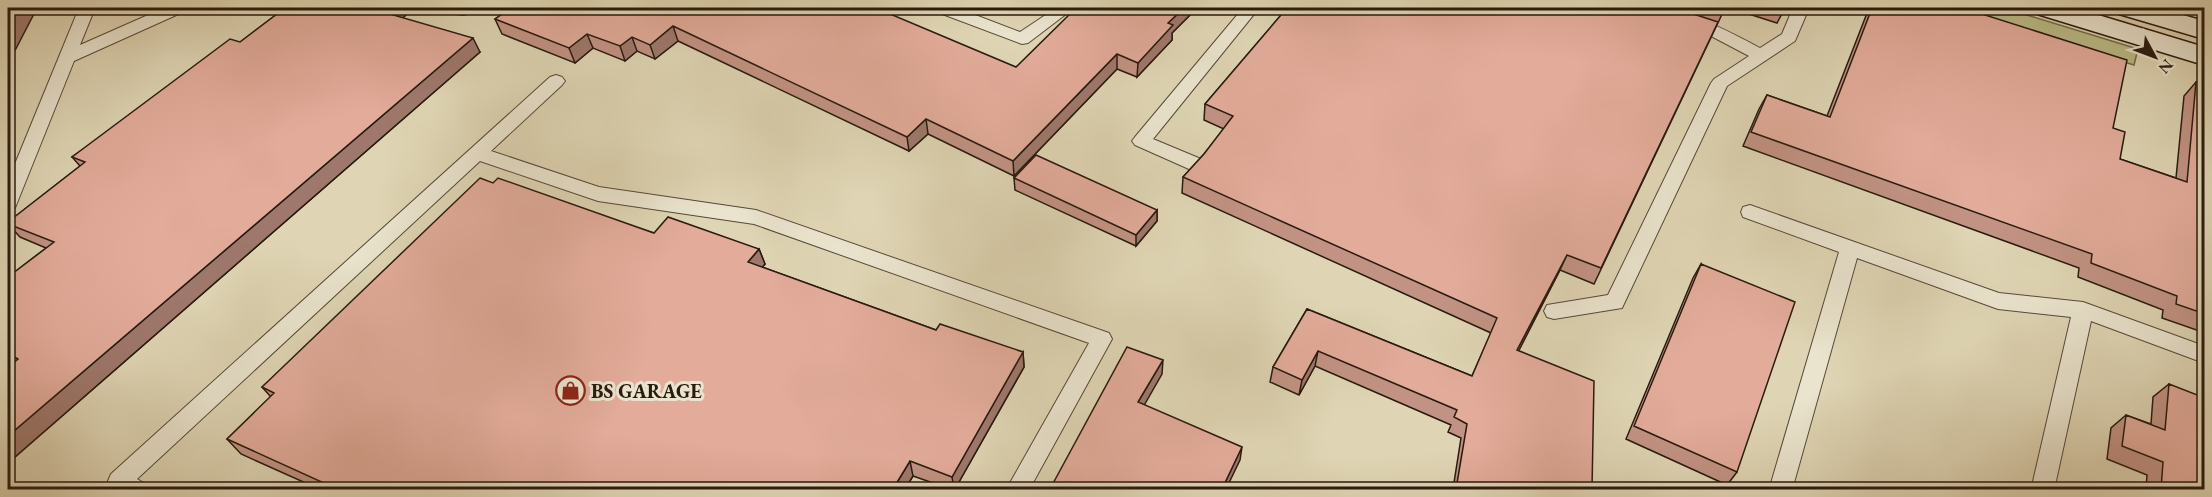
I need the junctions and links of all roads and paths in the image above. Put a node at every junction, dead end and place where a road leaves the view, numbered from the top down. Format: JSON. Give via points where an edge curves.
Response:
{"nodes":[{"id":1,"x":87,"y":8,"type":"edge"},
{"id":2,"x":177,"y":8,"type":"edge"},
{"id":3,"x":943,"y":8,"type":"edge"},
{"id":4,"x":1066,"y":8,"type":"edge"},
{"id":5,"x":1251,"y":8,"type":"edge"},
{"id":6,"x":1647,"y":8,"type":"edge"},
{"id":7,"x":1801,"y":8,"type":"edge"},
{"id":8,"x":2047,"y":8,"type":"edge"},
{"id":9,"x":2129,"y":8,"type":"edge"},
{"id":10,"x":2205,"y":30,"type":"edge"},
{"id":11,"x":1760,"y":55,"type":"junction"},
{"id":12,"x":2205,"y":56,"type":"edge"},
{"id":13,"x":68,"y":57,"type":"junction"},
{"id":14,"x":556,"y":81,"type":"dead end"},
{"id":15,"x":477,"y":153,"type":"junction"},
{"id":16,"x":1195,"y":164,"type":"edge"},
{"id":17,"x":8,"y":203,"type":"edge"},
{"id":18,"x":1750,"y":212,"type":"dead end"},
{"id":19,"x":1850,"y":248,"type":"junction"},
{"id":20,"x":2083,"y":310,"type":"junction"},
{"id":21,"x":1554,"y":311,"type":"dead end"},
{"id":22,"x":2205,"y":355,"type":"edge"},
{"id":23,"x":136,"y":489,"type":"edge"},
{"id":24,"x":1017,"y":489,"type":"edge"},
{"id":25,"x":1780,"y":489,"type":"edge"},
{"id":26,"x":2042,"y":489,"type":"edge"}],
"edges":[{"from":1,"to":13,"type":"lane"},
{"from":2,"to":13,"type":"lane"},
{"from":3,"to":4,"type":"lane","via":[[1022,39]]},
{"from":5,"to":16,"type":"lane","via":[[1140,141]]},
{"from":6,"to":11,"type":"lane","via":[[1717,32]]},
{"from":7,"to":11,"type":"lane","via":[[1789,37]]},
{"from":8,"to":12,"type":"main road"},
{"from":9,"to":10,"type":"main road"},
{"from":11,"to":21,"type":"lane","via":[[1720,83],[1615,302]]},
{"from":13,"to":17,"type":"lane"},
{"from":14,"to":15,"type":"lane"},
{"from":15,"to":23,"type":"lane","via":[[119,481]]},
{"from":15,"to":24,"type":"lane","via":[[598,194],[756,217],[1102,339]]},
{"from":18,"to":19,"type":"lane"},
{"from":19,"to":20,"type":"lane","via":[[1998,301]]},
{"from":19,"to":25,"type":"lane"},
{"from":20,"to":22,"type":"lane"},
{"from":20,"to":26,"type":"lane"}]}
